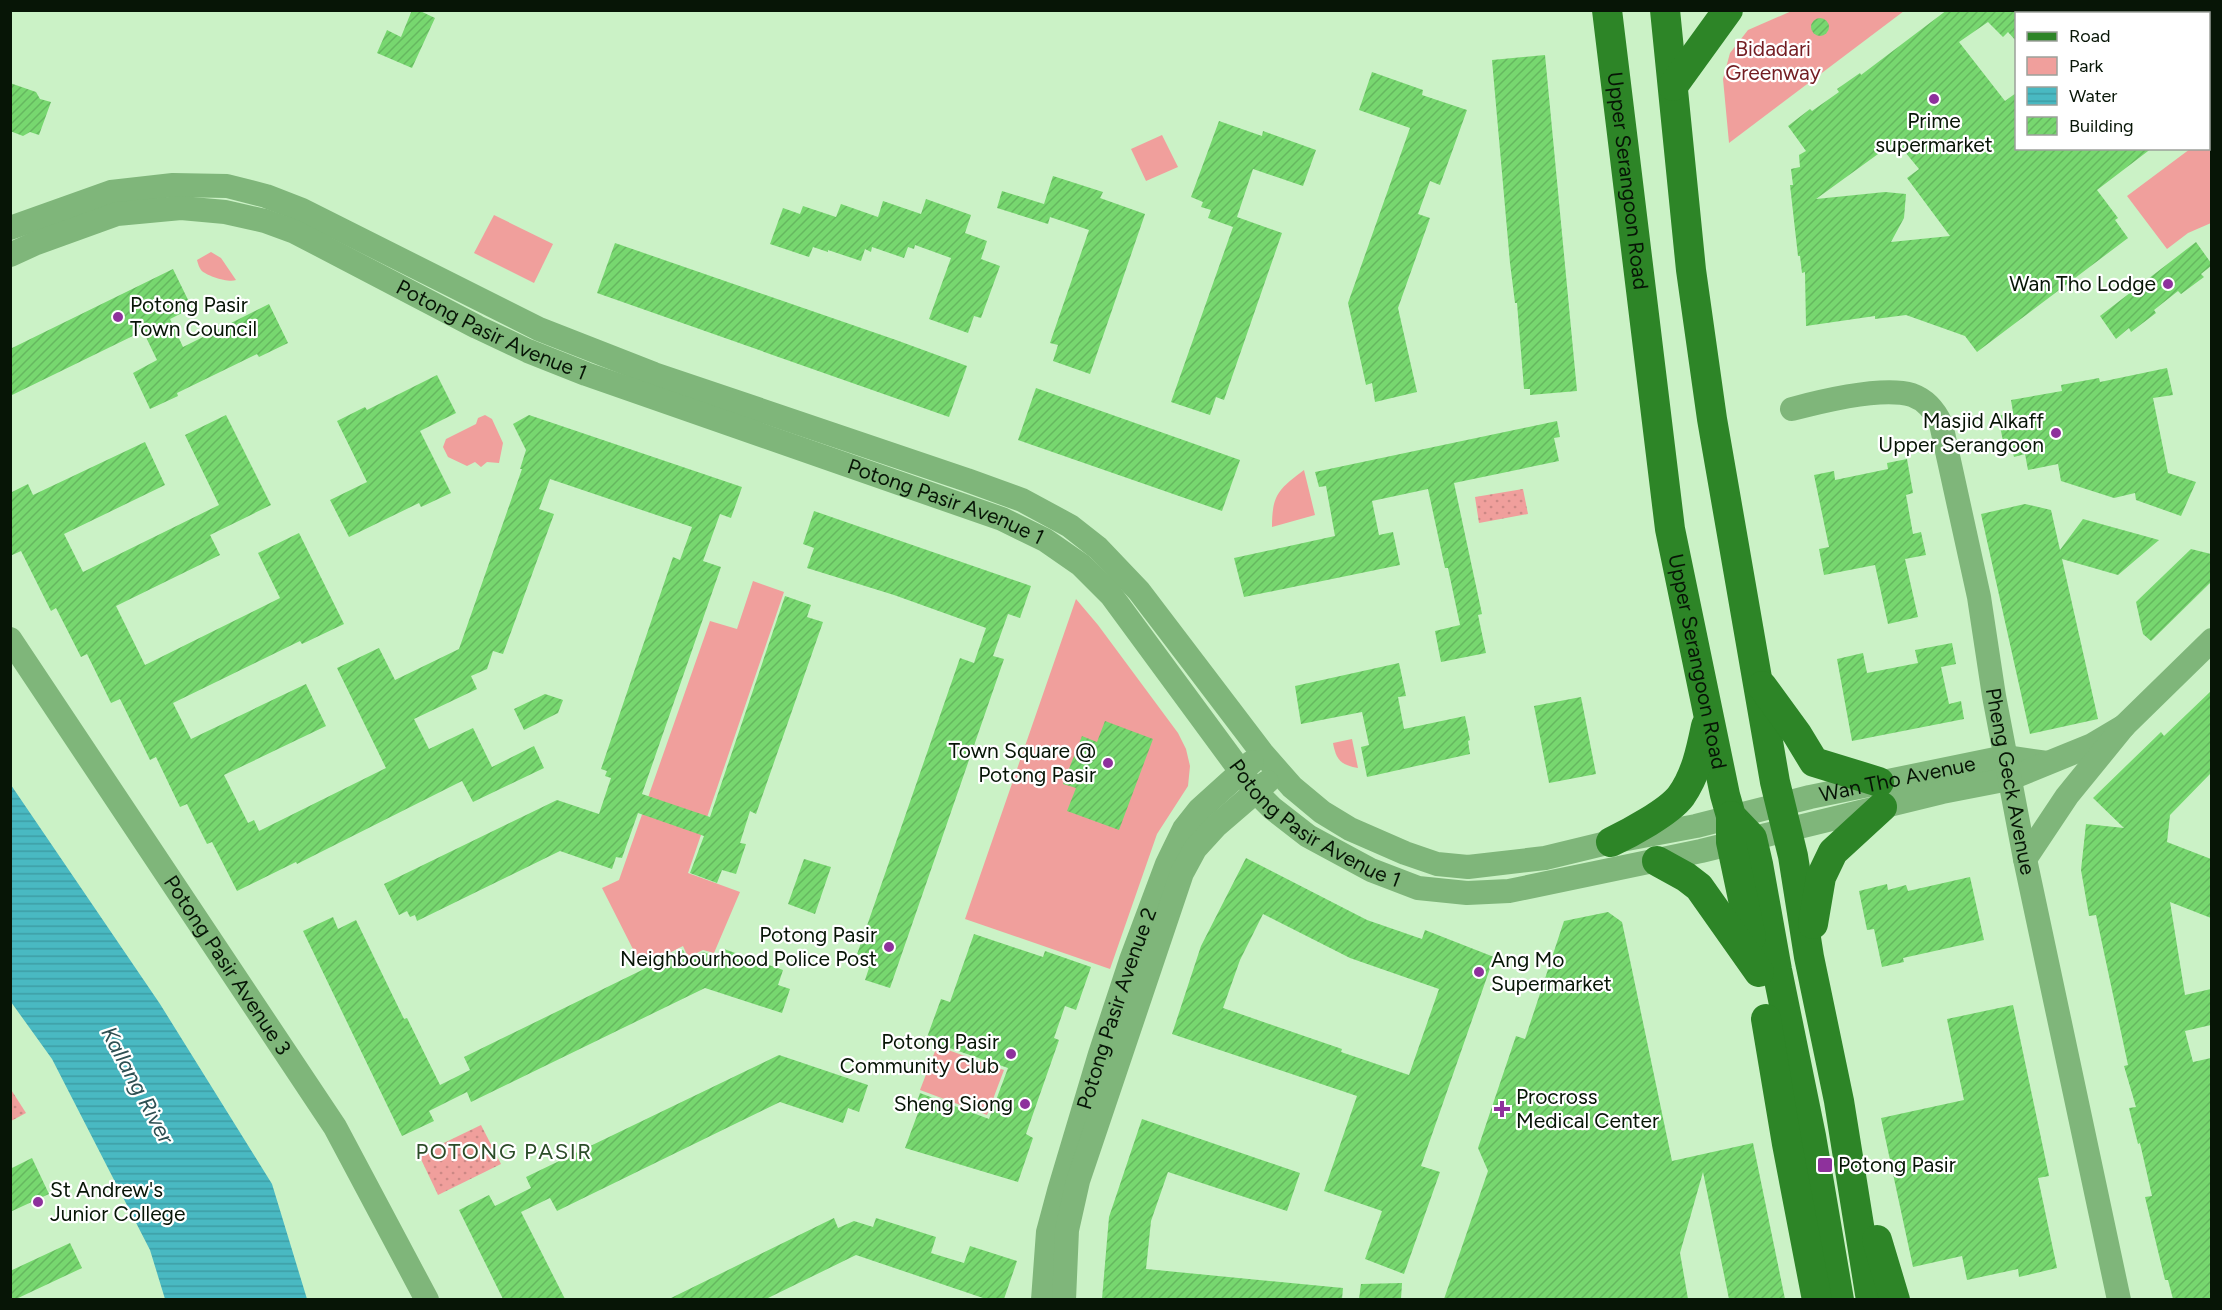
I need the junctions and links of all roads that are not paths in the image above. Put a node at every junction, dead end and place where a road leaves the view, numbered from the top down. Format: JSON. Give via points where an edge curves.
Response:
{"nodes":[{"id":1,"x":1606,"y":10,"type":"edge"},
{"id":2,"x":1665,"y":10,"type":"edge"},
{"id":3,"x":1728,"y":10,"type":"edge"},
{"id":4,"x":1673,"y":86,"type":"junction"},
{"id":5,"x":10,"y":228,"type":"edge"},
{"id":6,"x":10,"y":255,"type":"edge"},
{"id":7,"x":1792,"y":409,"type":"dead end"},
{"id":8,"x":10,"y":639,"type":"edge"},
{"id":9,"x":2211,"y":640,"type":"edge"},
{"id":10,"x":1759,"y":681,"type":"junction"},
{"id":11,"x":1708,"y":717,"type":"junction"},
{"id":12,"x":2124,"y":726,"type":"junction"},
{"id":13,"x":1263,"y":754,"type":"junction"},
{"id":14,"x":2007,"y":768,"type":"junction"},
{"id":15,"x":1240,"y":771,"type":"junction"},
{"id":16,"x":1279,"y":772,"type":"junction"},
{"id":17,"x":1256,"y":792,"type":"junction"},
{"id":18,"x":1880,"y":795,"type":"junction"},
{"id":19,"x":1783,"y":818,"type":"junction"},
{"id":20,"x":1738,"y":832,"type":"junction"},
{"id":21,"x":1611,"y":842,"type":"junction"},
{"id":22,"x":2025,"y":859,"type":"junction"},
{"id":23,"x":1657,"y":861,"type":"junction"},
{"id":24,"x":1809,"y":957,"type":"junction"},
{"id":25,"x":1758,"y":972,"type":"junction"},
{"id":26,"x":1839,"y":1101,"type":"junction"},
{"id":27,"x":428,"y":1299,"type":"edge"},
{"id":28,"x":1043,"y":1299,"type":"edge"},
{"id":29,"x":1064,"y":1299,"type":"edge"},
{"id":30,"x":1817,"y":1299,"type":"edge"},
{"id":31,"x":1839,"y":1299,"type":"edge"},
{"id":32,"x":1871,"y":1299,"type":"edge"},
{"id":33,"x":1895,"y":1299,"type":"edge"},
{"id":34,"x":2119,"y":1299,"type":"edge"}],
"edges":[{"from":1,"to":11,"type":"main road","name":"Upper Serangoon Road","via":[[1670,529]]},
{"from":2,"to":4,"type":"main road"},
{"from":3,"to":4,"type":"main road"},
{"from":4,"to":10,"type":"main road","via":[[1691,270],[1712,419]]},
{"from":5,"to":13,"type":"street","name":"Potong Pasir Avenue 1","via":[[91,198],[129,189],[227,186],[266,196],[302,210],[549,333],[654,374],[1022,500],[1070,526],[1123,574]]},
{"from":6,"to":15,"type":"street","name":"Potong Pasir Avenue 1","via":[[117,214],[181,208],[265,221],[528,351],[1002,519],[1046,540],[1081,565],[1111,595]]},
{"from":7,"to":14,"type":"street","name":"Pheng Geck Avenue","via":[[1890,392],[1913,395],[1936,413],[1979,597]]},
{"from":8,"to":27,"type":"street","name":"Potong Pasir Avenue 3","via":[[335,1127]]},
{"from":9,"to":12,"type":"street","name":"Wan Tho Avenue"},
{"from":10,"to":18,"type":"main road","via":[[1814,762]]},
{"from":10,"to":19,"type":"main road"},
{"from":11,"to":20,"type":"main road","name":"Upper Serangoon Road","via":[[1725,795]]},
{"from":11,"to":21,"type":"main road","via":[[1698,762],[1680,796],[1636,830]]},
{"from":12,"to":14,"type":"street","name":"Wan Tho Avenue","via":[[2049,763]]},
{"from":12,"to":22,"type":"street","name":"Wan Tho Avenue","via":[[2067,796]]},
{"from":13,"to":15,"type":"street","name":"Potong Pasir Avenue 2"},
{"from":13,"to":16,"type":"street","name":"Potong Pasir Avenue 1"},
{"from":14,"to":18,"type":"street","name":"Wan Tho Avenue","via":[[1942,792]]},
{"from":14,"to":22,"type":"street","name":"Pheng Geck Avenue"},
{"from":15,"to":17,"type":"street","name":"Potong Pasir Avenue 1"},
{"from":15,"to":28,"type":"street","name":"Potong Pasir Avenue 2","via":[[1211,797],[1185,829],[1151,906],[1100,1054],[1059,1191],[1048,1232]]},
{"from":16,"to":17,"type":"street","name":"Potong Pasir Avenue 2"},
{"from":16,"to":21,"type":"street","name":"Potong Pasir Avenue 1","via":[[1322,812],[1350,829],[1437,864],[1496,865]]},
{"from":17,"to":23,"type":"street","name":"Potong Pasir Avenue 1","via":[[1308,836],[1371,870],[1418,888],[1509,891]]},
{"from":17,"to":29,"type":"street","name":"Potong Pasir Avenue 2","via":[[1216,826],[1195,849],[1182,873],[1078,1181],[1067,1230]]},
{"from":18,"to":19,"type":"street","name":"Wan Tho Avenue"},
{"from":18,"to":24,"type":"main road","via":[[1833,852],[1821,877]]},
{"from":19,"to":20,"type":"street","name":"Potong Pasir Avenue 1"},
{"from":19,"to":24,"type":"main road"},
{"from":20,"to":21,"type":"street","name":"Potong Pasir Avenue 1","via":[[1696,826]]},
{"from":20,"to":23,"type":"street","name":"Potong Pasir Avenue 1"},
{"from":20,"to":25,"type":"main road"},
{"from":20,"to":31,"type":"main road","name":"Upper Serangoon Road","via":[[1811,1136]]},
{"from":22,"to":34,"type":"street","name":"Pheng Geck Avenue"},
{"from":23,"to":25,"type":"main road","via":[[1699,887]]},
{"from":24,"to":26,"type":"main road"},
{"from":25,"to":30,"type":"main road"},
{"from":26,"to":32,"type":"main road"},
{"from":26,"to":33,"type":"main road"}]}
